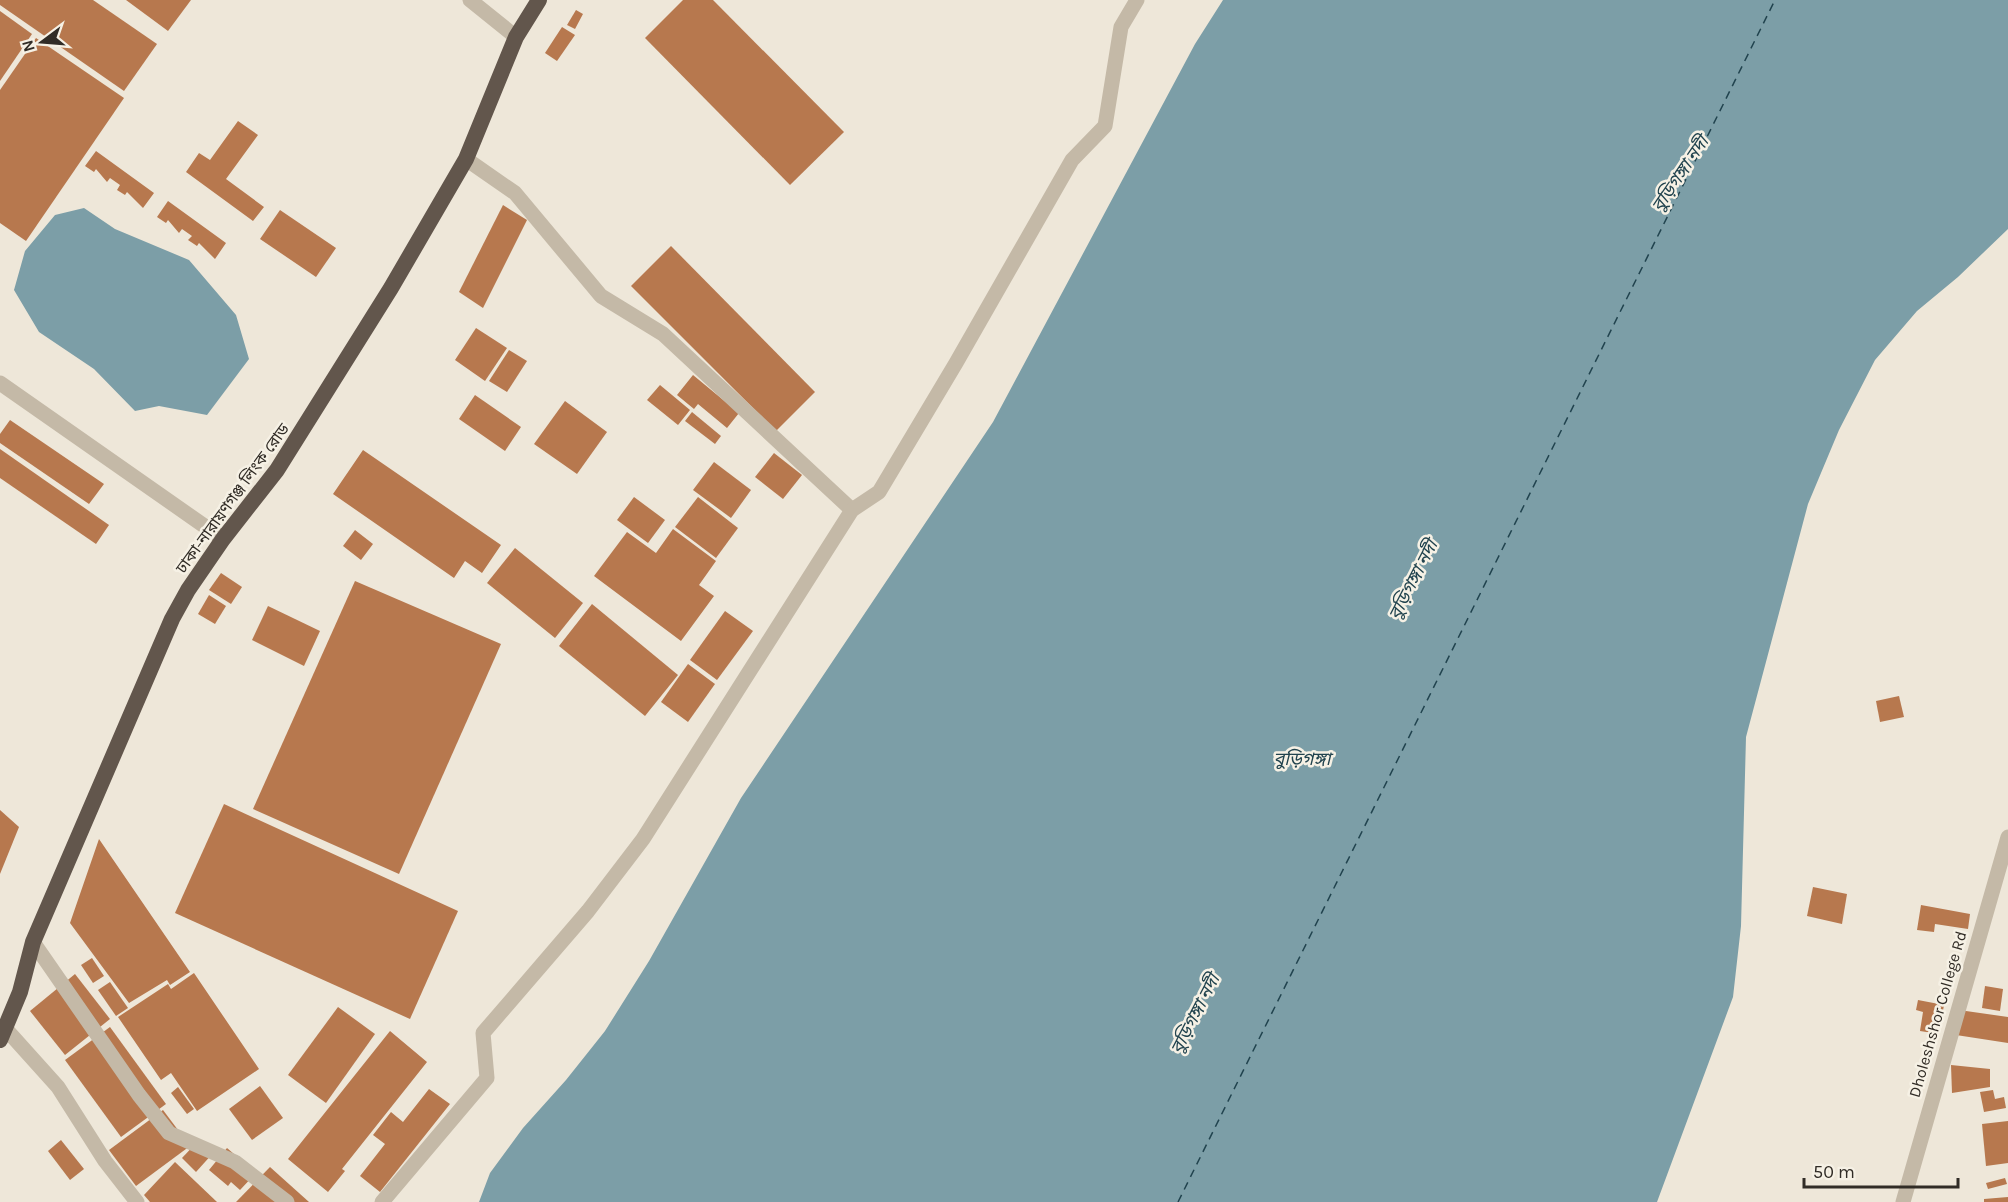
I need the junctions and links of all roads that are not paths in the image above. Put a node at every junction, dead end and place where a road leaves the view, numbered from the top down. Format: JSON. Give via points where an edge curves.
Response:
{"nodes":[{"id":1,"x":470,"y":0,"type":"edge"},
{"id":2,"x":539,"y":0,"type":"edge"},
{"id":3,"x":1137,"y":0,"type":"edge"},
{"id":4,"x":516,"y":38,"type":"junction"},
{"id":5,"x":466,"y":159,"type":"junction"},
{"id":6,"x":0,"y":383,"type":"edge"},
{"id":7,"x":852,"y":510,"type":"junction"},
{"id":8,"x":224,"y":538,"type":"junction"},
{"id":9,"x":2008,"y":837,"type":"edge"},
{"id":10,"x":33,"y":942,"type":"junction"},
{"id":11,"x":3,"y":1034,"type":"edge"},
{"id":12,"x":137,"y":1202,"type":"edge"},
{"id":13,"x":287,"y":1202,"type":"edge"},
{"id":14,"x":382,"y":1202,"type":"edge"},
{"id":15,"x":1902,"y":1202,"type":"edge"}],
"edges":[{"from":1,"to":4,"type":"street"},
{"from":2,"to":4,"type":"highway","name":"ঢাকা-নারায়ণগঞ্জ লিংক রোড"},
{"from":3,"to":7,"type":"street","via":[[1120,27],[1105,126],[1072,160],[879,492]]},
{"from":4,"to":5,"type":"highway","name":"ঢাকা-নারায়ণগঞ্জ লিংক রোড"},
{"from":5,"to":7,"type":"street","via":[[516,193],[601,296],[663,334]]},
{"from":5,"to":8,"type":"highway","name":"ঢাকা-নারায়ণগঞ্জ লিংক রোড","via":[[278,470]]},
{"from":6,"to":8,"type":"street"},
{"from":7,"to":14,"type":"street","via":[[643,838],[588,910],[483,1033],[487,1078]]},
{"from":8,"to":10,"type":"highway","name":"ঢাকা-নারায়ণগঞ্জ লিংক রোড","via":[[172,619]]},
{"from":9,"to":15,"type":"street","name":"Dholeshshor College Rd"},
{"from":10,"to":11,"type":"highway","name":"ঢাকা-নারায়ণগঞ্জ লিংক রোড","via":[[20,992]]},
{"from":10,"to":13,"type":"street","via":[[169,1133],[235,1162]]},
{"from":11,"to":12,"type":"street","via":[[58,1087],[105,1161]]}]}
